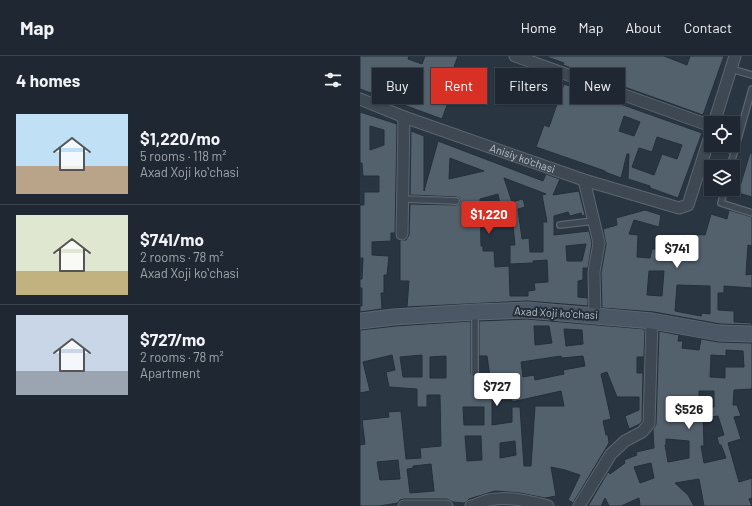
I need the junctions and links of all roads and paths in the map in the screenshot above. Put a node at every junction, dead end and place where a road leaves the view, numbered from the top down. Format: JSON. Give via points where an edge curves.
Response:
{"nodes":[{"id":1,"x":515,"y":56,"type":"edge"},
{"id":2,"x":735,"y":56,"type":"edge"},
{"id":3,"x":731,"y":69,"type":"junction"},
{"id":4,"x":752,"y":75,"type":"edge"},
{"id":5,"x":752,"y":89,"type":"edge"},
{"id":6,"x":360,"y":99,"type":"edge"},
{"id":7,"x":716,"y":116,"type":"edge"},
{"id":8,"x":404,"y":117,"type":"junction"},
{"id":9,"x":704,"y":124,"type":"edge"},
{"id":10,"x":740,"y":130,"type":"edge"},
{"id":11,"x":708,"y":152,"type":"edge"},
{"id":12,"x":584,"y":180,"type":"junction"},
{"id":13,"x":723,"y":196,"type":"edge"},
{"id":14,"x":403,"y":199,"type":"junction"},
{"id":15,"x":456,"y":201,"type":"dead end"},
{"id":16,"x":752,"y":213,"type":"edge"},
{"id":17,"x":594,"y":221,"type":"junction"},
{"id":18,"x":560,"y":225,"type":"dead end"},
{"id":19,"x":402,"y":234,"type":"dead end"},
{"id":20,"x":475,"y":312,"type":"junction"},
{"id":21,"x":595,"y":315,"type":"junction"},
{"id":22,"x":360,"y":321,"type":"edge"},
{"id":23,"x":652,"y":321,"type":"junction"},
{"id":24,"x":752,"y":334,"type":"edge"},
{"id":25,"x":475,"y":374,"type":"dead end"},
{"id":26,"x":404,"y":506,"type":"edge"},
{"id":27,"x":434,"y":506,"type":"edge"},
{"id":28,"x":447,"y":506,"type":"edge"},
{"id":29,"x":471,"y":506,"type":"edge"},
{"id":30,"x":548,"y":506,"type":"edge"},
{"id":31,"x":579,"y":506,"type":"edge"}],
"edges":[{"from":1,"to":9,"type":"street"},
{"from":2,"to":3,"type":"street"},
{"from":3,"to":4,"type":"lane"},
{"from":3,"to":7,"type":"street"},
{"from":5,"to":10,"type":"lane"},
{"from":6,"to":8,"type":"street","name":"Anisiy ko'chasi"},
{"from":8,"to":12,"type":"street","name":"Anisiy ko'chasi"},
{"from":8,"to":14,"type":"street"},
{"from":11,"to":12,"type":"street","name":"Anisiy ko'chasi","via":[[688,205],[679,208]]},
{"from":12,"to":17,"type":"street"},
{"from":13,"to":16,"type":"lane","via":[[721,203]]},
{"from":14,"to":15,"type":"lane"},
{"from":14,"to":19,"type":"street"},
{"from":17,"to":18,"type":"lane"},
{"from":17,"to":21,"type":"street","via":[[599,243],[594,272]]},
{"from":20,"to":21,"type":"street","name":"Axad Xoji koʻchasi","via":[[527,310]]},
{"from":20,"to":22,"type":"street","name":"Axad Xoji koʻchasi"},
{"from":20,"to":25,"type":"lane"},
{"from":21,"to":23,"type":"street","name":"Axad Xoji koʻchasi"},
{"from":23,"to":24,"type":"street","name":"Axad Xoji koʻchasi","via":[[719,332]]},
{"from":23,"to":31,"type":"street","via":[[649,424],[611,454]]},
{"from":26,"to":27,"type":"street"},
{"from":27,"to":28,"type":"street"},
{"from":29,"to":30,"type":"street","via":[[487,500],[506,498]]}]}
